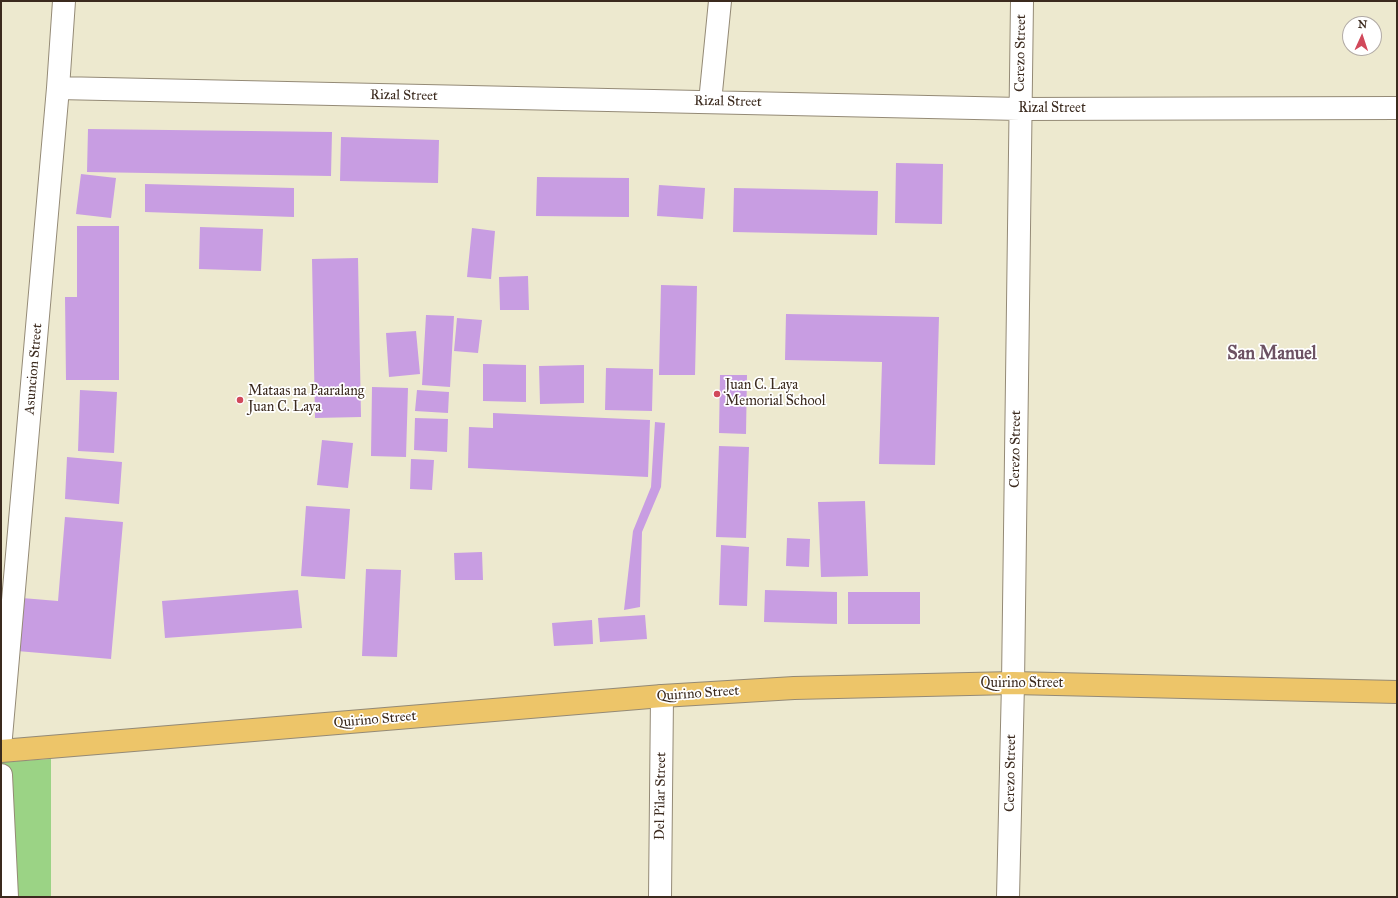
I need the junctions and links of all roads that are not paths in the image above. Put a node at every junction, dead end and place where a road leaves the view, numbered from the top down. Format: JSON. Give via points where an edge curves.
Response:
{"nodes":[{"id":1,"x":64,"y":1,"type":"edge"},
{"id":2,"x":720,"y":1,"type":"edge"},
{"id":3,"x":1022,"y":1,"type":"edge"},
{"id":4,"x":58,"y":88,"type":"junction"},
{"id":5,"x":710,"y":102,"type":"junction"},
{"id":6,"x":1397,"y":108,"type":"edge"},
{"id":7,"x":1020,"y":109,"type":"junction"},
{"id":8,"x":1013,"y":683,"type":"junction"},
{"id":9,"x":1397,"y":692,"type":"edge"},
{"id":10,"x":662,"y":696,"type":"junction"},
{"id":11,"x":1,"y":737,"type":"edge"},
{"id":12,"x":1,"y":751,"type":"edge"},
{"id":13,"x":1,"y":775,"type":"edge"},
{"id":14,"x":7,"y":897,"type":"edge"},
{"id":15,"x":660,"y":897,"type":"edge"},
{"id":16,"x":1008,"y":897,"type":"edge"}],
"edges":[{"from":1,"to":4,"type":"street","name":"Asuncion Street"},
{"from":2,"to":5,"type":"street"},
{"from":3,"to":7,"type":"street","name":"Cerezo Street"},
{"from":4,"to":5,"type":"street","name":"Rizal Street"},
{"from":4,"to":11,"type":"street","name":"Asuncion Street"},
{"from":5,"to":7,"type":"street","name":"Rizal Street"},
{"from":6,"to":7,"type":"street","name":"Rizal Street"},
{"from":7,"to":8,"type":"street","name":"Cerezo Street"},
{"from":8,"to":9,"type":"main road","name":"Quirino Street"},
{"from":8,"to":10,"type":"main road","name":"Quirino Street","via":[[794,688]]},
{"from":8,"to":16,"type":"street","name":"Cerezo Street"},
{"from":10,"to":12,"type":"main road","name":"Quirino Street"},
{"from":10,"to":15,"type":"street","name":"Del Pilar Street"},
{"from":13,"to":14,"type":"street"}]}
